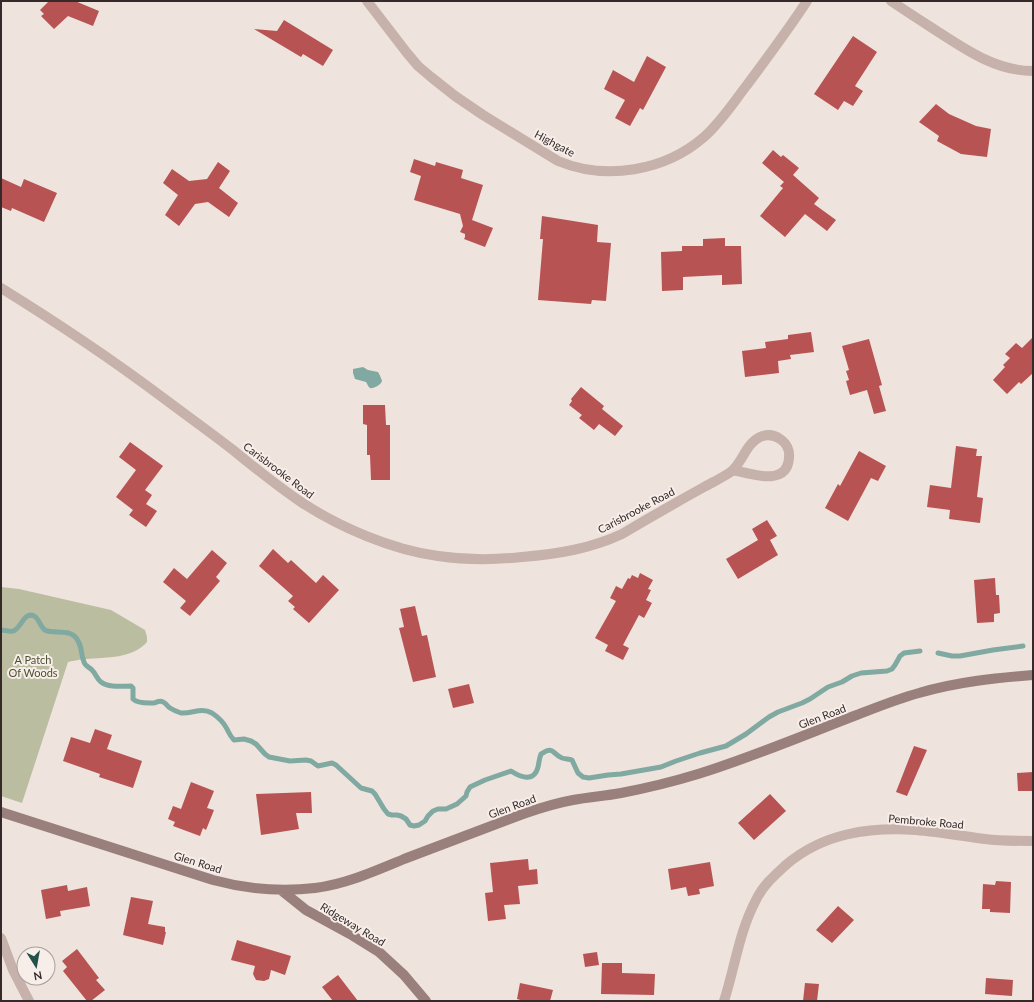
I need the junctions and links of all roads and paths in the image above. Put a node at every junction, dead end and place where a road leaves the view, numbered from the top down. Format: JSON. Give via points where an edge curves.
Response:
{"nodes":[{"id":1,"x":367,"y":1,"type":"edge"},
{"id":2,"x":807,"y":1,"type":"edge"},
{"id":3,"x":891,"y":1,"type":"edge"},
{"id":4,"x":1033,"y":71,"type":"edge"},
{"id":5,"x":1,"y":288,"type":"edge"},
{"id":6,"x":733,"y":470,"type":"junction"},
{"id":7,"x":1033,"y":675,"type":"edge"},
{"id":8,"x":1,"y":812,"type":"edge"},
{"id":9,"x":1033,"y":841,"type":"edge"},
{"id":10,"x":281,"y":890,"type":"junction"},
{"id":11,"x":1,"y":938,"type":"edge"},
{"id":12,"x":29,"y":1001,"type":"edge"},
{"id":13,"x":426,"y":1001,"type":"edge"},
{"id":14,"x":724,"y":1001,"type":"edge"}],
"edges":[{"from":1,"to":2,"type":"street","name":"Highgate","via":[[418,66],[474,109],[566,165],[617,172],[667,159],[709,133],[763,64]]},
{"from":3,"to":4,"type":"street","via":[[976,55],[1007,68]]},
{"from":5,"to":6,"type":"street","name":"Carisbrooke Road","via":[[129,372],[300,502],[349,528],[382,542],[416,552],[486,560],[572,551],[622,534]]},
{"from":6,"to":6,"type":"street","name":"Carisbrooke Road","via":[[759,437],[777,437],[784,442],[788,450],[787,466],[774,476],[766,477]]},
{"from":7,"to":10,"type":"street","name":"Glen Road","via":[[965,683],[919,693],[699,774],[656,786],[553,804],[348,881],[315,888]]},
{"from":8,"to":10,"type":"street","name":"Glen Road","via":[[212,880],[249,888]]},
{"from":9,"to":14,"type":"street","name":"Pembroke Road","via":[[885,829],[842,836],[812,847],[772,877],[756,898],[742,933]]},
{"from":10,"to":13,"type":"street","name":"Ridgeway Road","via":[[306,910],[379,952],[404,975]]},
{"from":11,"to":12,"type":"street","via":[[13,970]]}]}
